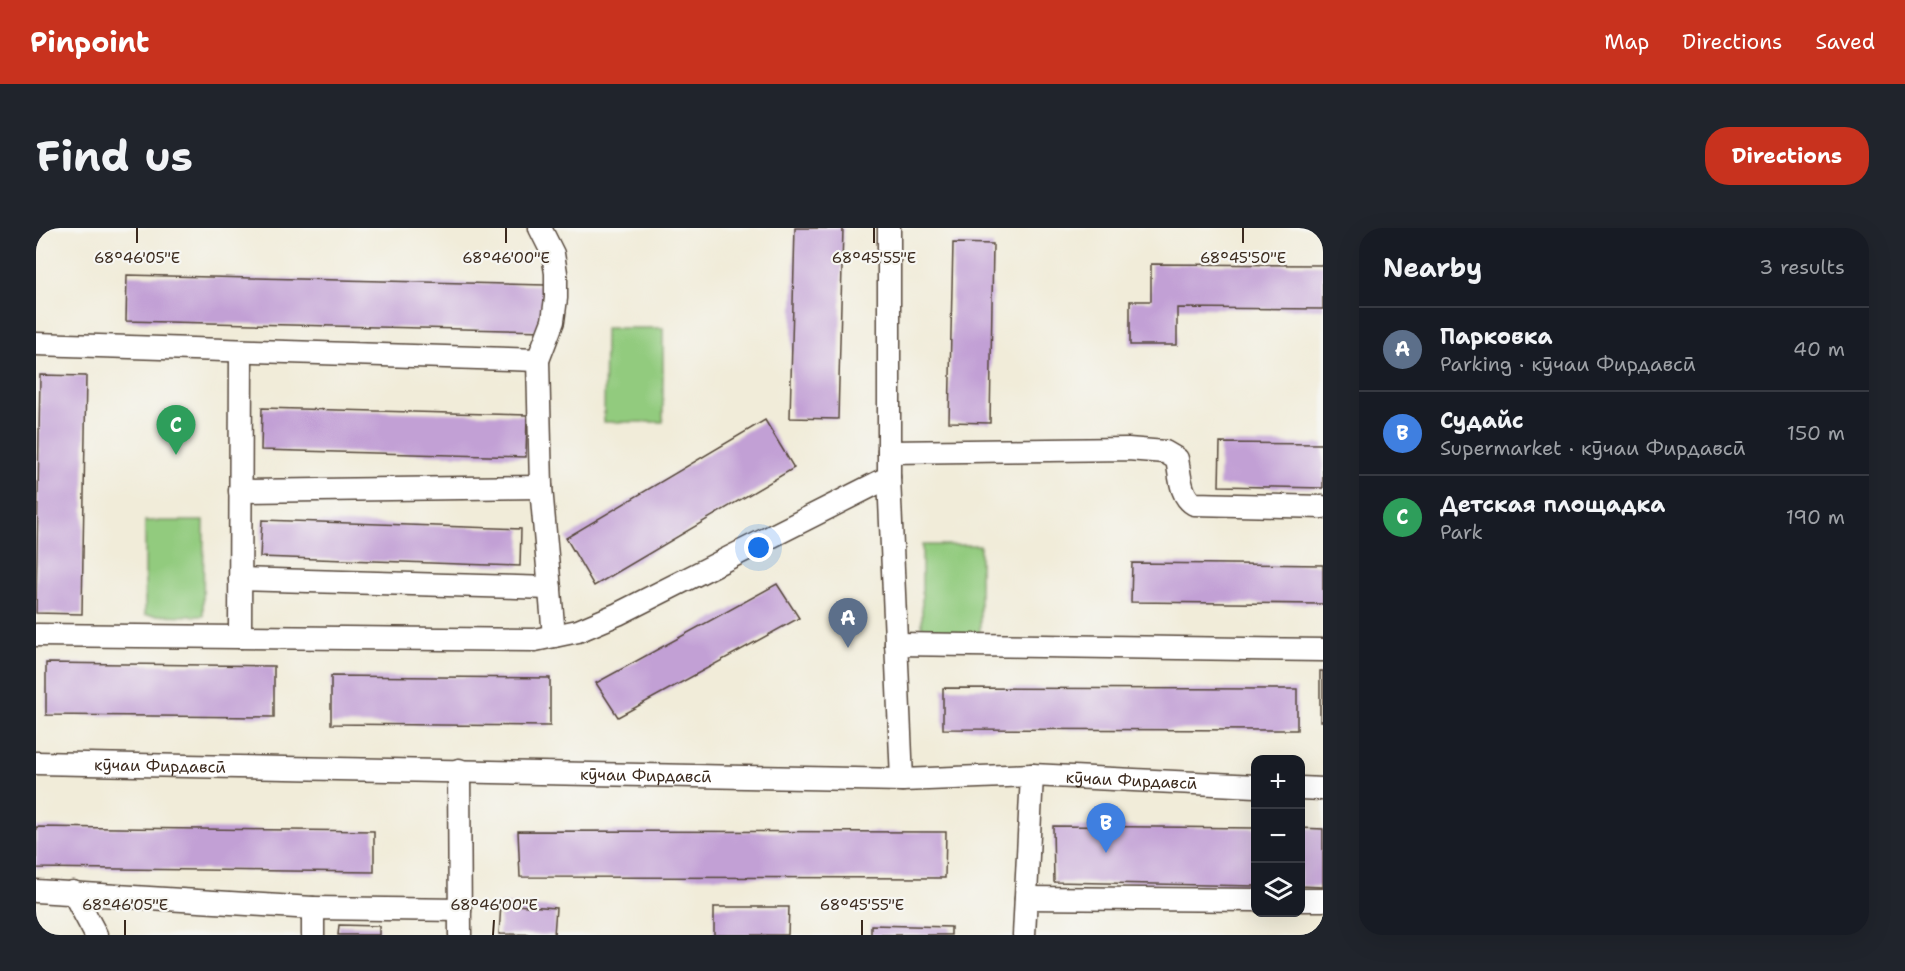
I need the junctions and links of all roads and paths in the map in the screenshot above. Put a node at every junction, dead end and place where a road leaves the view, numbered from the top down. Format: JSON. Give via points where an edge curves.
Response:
{"nodes":[{"id":1,"x":540,"y":228,"type":"edge"},
{"id":2,"x":889,"y":228,"type":"edge"},
{"id":3,"x":36,"y":344,"type":"edge"},
{"id":4,"x":241,"y":351,"type":"junction"},
{"id":5,"x":538,"y":360,"type":"junction"},
{"id":6,"x":890,"y":452,"type":"junction"},
{"id":7,"x":889,"y":477,"type":"junction"},
{"id":8,"x":541,"y":488,"type":"junction"},
{"id":9,"x":240,"y":491,"type":"junction"},
{"id":10,"x":1323,"y":507,"type":"edge"},
{"id":11,"x":240,"y":579,"type":"junction"},
{"id":12,"x":550,"y":588,"type":"junction"},
{"id":13,"x":36,"y":635,"type":"edge"},
{"id":14,"x":554,"y":636,"type":"junction"},
{"id":15,"x":240,"y":637,"type":"junction"},
{"id":16,"x":896,"y":644,"type":"junction"},
{"id":17,"x":1323,"y":650,"type":"edge"},
{"id":18,"x":36,"y":763,"type":"edge"},
{"id":19,"x":459,"y":770,"type":"junction"},
{"id":20,"x":1032,"y":775,"type":"junction"},
{"id":21,"x":902,"y":780,"type":"junction"},
{"id":22,"x":1251,"y":786,"type":"edge"},
{"id":23,"x":1305,"y":788,"type":"edge"},
{"id":24,"x":1323,"y":789,"type":"edge"},
{"id":25,"x":36,"y":891,"type":"edge"},
{"id":26,"x":73,"y":892,"type":"junction"},
{"id":27,"x":1026,"y":897,"type":"junction"},
{"id":28,"x":1251,"y":900,"type":"edge"},
{"id":29,"x":1305,"y":900,"type":"edge"},
{"id":30,"x":1323,"y":900,"type":"edge"},
{"id":31,"x":313,"y":908,"type":"junction"},
{"id":32,"x":460,"y":910,"type":"junction"},
{"id":33,"x":96,"y":935,"type":"edge"},
{"id":34,"x":313,"y":935,"type":"edge"},
{"id":35,"x":460,"y":935,"type":"edge"},
{"id":36,"x":1024,"y":935,"type":"edge"}],
"edges":[{"from":1,"to":5,"type":"street","via":[[553,254],[556,298],[554,321]]},
{"from":2,"to":6,"type":"street"},
{"from":3,"to":4,"type":"street"},
{"from":4,"to":5,"type":"street"},
{"from":4,"to":9,"type":"street"},
{"from":5,"to":8,"type":"street"},
{"from":6,"to":7,"type":"street"},
{"from":6,"to":10,"type":"street","via":[[1128,449],[1165,452],[1177,459],[1184,492],[1194,504]]},
{"from":7,"to":14,"type":"street","via":[[618,614],[578,631]]},
{"from":7,"to":16,"type":"street"},
{"from":8,"to":9,"type":"street"},
{"from":8,"to":12,"type":"street"},
{"from":9,"to":11,"type":"street"},
{"from":11,"to":12,"type":"street"},
{"from":11,"to":15,"type":"street"},
{"from":12,"to":14,"type":"street"},
{"from":13,"to":15,"type":"street"},
{"from":14,"to":15,"type":"street","via":[[535,640]]},
{"from":16,"to":17,"type":"street"},
{"from":16,"to":21,"type":"street"},
{"from":18,"to":19,"type":"street","name":"кӯчаи Фирдавсӣ"},
{"from":19,"to":21,"type":"street","name":"кӯчаи Фирдавсӣ"},
{"from":19,"to":32,"type":"street"},
{"from":20,"to":21,"type":"street","name":"кӯчаи Фирдавсӣ"},
{"from":20,"to":22,"type":"street","name":"кӯчаи Фирдавсӣ"},
{"from":20,"to":27,"type":"street"},
{"from":23,"to":24,"type":"street"},
{"from":25,"to":26,"type":"street"},
{"from":26,"to":31,"type":"street"},
{"from":26,"to":33,"type":"street"},
{"from":27,"to":28,"type":"street"},
{"from":27,"to":36,"type":"street"},
{"from":29,"to":30,"type":"street"},
{"from":31,"to":32,"type":"street"},
{"from":31,"to":34,"type":"street"},
{"from":32,"to":35,"type":"street"}]}
